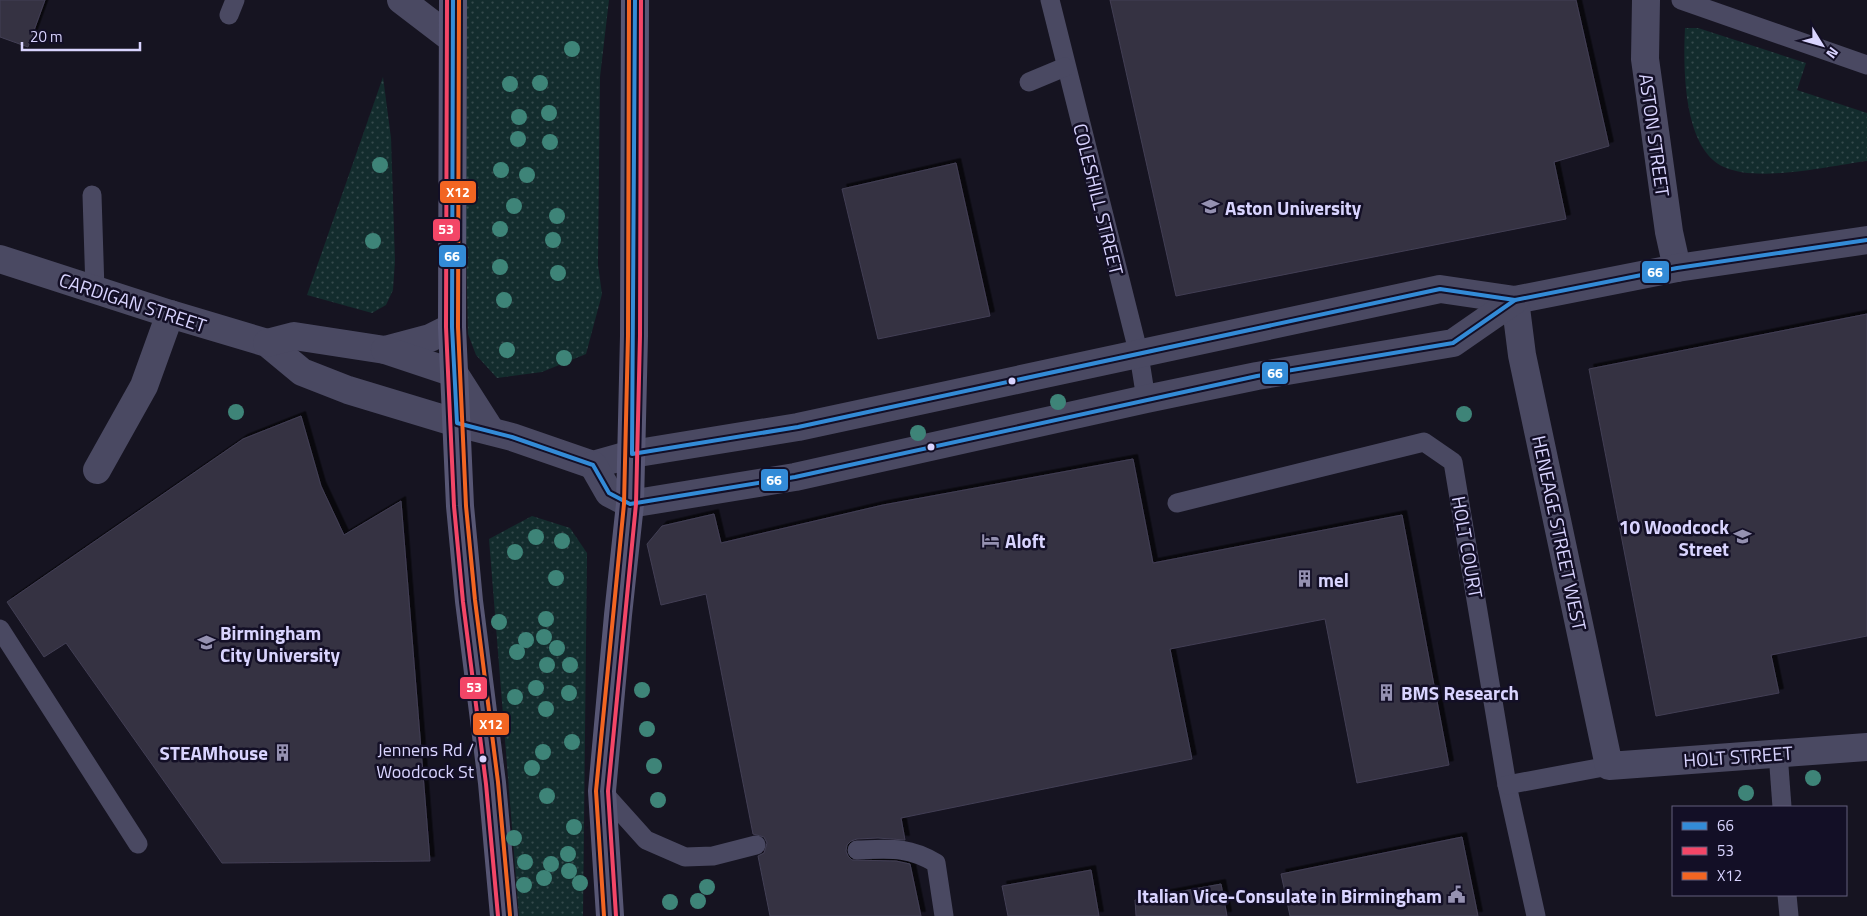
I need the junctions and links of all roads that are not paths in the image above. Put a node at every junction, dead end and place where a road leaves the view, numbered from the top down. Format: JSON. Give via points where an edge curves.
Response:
{"nodes":[{"id":1,"x":401,"y":0,"type":"edge"},
{"id":2,"x":452,"y":0,"type":"edge"},
{"id":3,"x":635,"y":0,"type":"edge"},
{"id":4,"x":1050,"y":0,"type":"edge"},
{"id":5,"x":1646,"y":0,"type":"edge"},
{"id":6,"x":1680,"y":0,"type":"edge"},
{"id":7,"x":452,"y":39,"type":"junction"},
{"id":8,"x":1867,"y":64,"type":"edge"},
{"id":9,"x":1065,"y":67,"type":"junction"},
{"id":10,"x":1029,"y":82,"type":"dead end"},
{"id":11,"x":92,"y":196,"type":"dead end"},
{"id":12,"x":1867,"y":240,"type":"edge"},
{"id":13,"x":0,"y":259,"type":"edge"},
{"id":14,"x":1677,"y":268,"type":"junction"},
{"id":15,"x":95,"y":290,"type":"junction"},
{"id":16,"x":1515,"y":300,"type":"junction"},
{"id":17,"x":170,"y":314,"type":"junction"},
{"id":18,"x":452,"y":327,"type":"junction"},
{"id":19,"x":267,"y":343,"type":"junction"},
{"id":20,"x":385,"y":350,"type":"junction"},
{"id":21,"x":1139,"y":355,"type":"junction"},
{"id":22,"x":454,"y":373,"type":"junction"},
{"id":23,"x":1146,"y":399,"type":"junction"},
{"id":24,"x":457,"y":423,"type":"junction"},
{"id":25,"x":490,"y":432,"type":"junction"},
{"id":26,"x":632,"y":454,"type":"junction"},
{"id":27,"x":593,"y":465,"type":"junction"},
{"id":28,"x":97,"y":470,"type":"dead end"},
{"id":29,"x":1177,"y":503,"type":"dead end"},
{"id":30,"x":630,"y":504,"type":"junction"},
{"id":31,"x":0,"y":629,"type":"edge"},
{"id":32,"x":1867,"y":747,"type":"edge"},
{"id":33,"x":1778,"y":753,"type":"junction"},
{"id":34,"x":1609,"y":766,"type":"junction"},
{"id":35,"x":1506,"y":785,"type":"junction"},
{"id":36,"x":602,"y":791,"type":"junction"},
{"id":37,"x":1782,"y":806,"type":"edge"},
{"id":38,"x":138,"y":844,"type":"dead end"},
{"id":39,"x":756,"y":844,"type":"dead end"},
{"id":40,"x":857,"y":850,"type":"dead end"},
{"id":41,"x":1787,"y":896,"type":"edge"},
{"id":42,"x":504,"y":916,"type":"edge"},
{"id":43,"x":610,"y":916,"type":"edge"},
{"id":44,"x":944,"y":916,"type":"edge"},
{"id":45,"x":1536,"y":916,"type":"edge"},
{"id":46,"x":1788,"y":916,"type":"edge"}],
"edges":[{"from":1,"to":7,"type":"street"},
{"from":2,"to":7,"type":"main road"},
{"from":3,"to":26,"type":"main road"},
{"from":4,"to":9,"type":"lane","name":"COLESHILL STREET"},
{"from":5,"to":14,"type":"street","name":"ASTON STREET","via":[[1645,59]]},
{"from":6,"to":8,"type":"lane"},
{"from":7,"to":18,"type":"main road"},
{"from":9,"to":10,"type":"lane"},
{"from":9,"to":21,"type":"lane","name":"COLESHILL STREET"},
{"from":11,"to":15,"type":"lane"},
{"from":12,"to":14,"type":"street"},
{"from":13,"to":15,"type":"street","name":"CARDIGAN STREET"},
{"from":14,"to":16,"type":"street"},
{"from":15,"to":17,"type":"street","name":"CARDIGAN STREET"},
{"from":16,"to":21,"type":"street","via":[[1440,289]]},
{"from":16,"to":23,"type":"street","via":[[1453,343],[1257,376]]},
{"from":16,"to":34,"type":"street","name":"HENEAGE STREET WEST","via":[[1522,355]]},
{"from":17,"to":19,"type":"street","name":"CARDIGAN STREET"},
{"from":17,"to":28,"type":"street","via":[[144,386]]},
{"from":18,"to":20,"type":"street","via":[[430,338]]},
{"from":18,"to":22,"type":"main road"},
{"from":19,"to":20,"type":"street","via":[[294,336]]},
{"from":19,"to":24,"type":"street","name":"CARDIGAN STREET","via":[[302,372],[348,390]]},
{"from":20,"to":22,"type":"street"},
{"from":21,"to":23,"type":"lane","name":"COLESHILL STREET"},
{"from":21,"to":26,"type":"street","via":[[798,427]]},
{"from":22,"to":24,"type":"main road"},
{"from":22,"to":25,"type":"street"},
{"from":23,"to":30,"type":"street","via":[[796,477]]},
{"from":24,"to":25,"type":"street","name":"CARDIGAN STREET"},
{"from":24,"to":42,"type":"main road","via":[[460,506],[469,601],[492,783]]},
{"from":25,"to":27,"type":"street","name":"CARDIGAN STREET"},
{"from":26,"to":27,"type":"street"},
{"from":26,"to":30,"type":"main road"},
{"from":27,"to":30,"type":"street","via":[[609,492]]},
{"from":29,"to":35,"type":"lane","name":"HOLT COURT","via":[[1424,442],[1453,462]]},
{"from":30,"to":36,"type":"main road"},
{"from":31,"to":38,"type":"lane"},
{"from":32,"to":33,"type":"street","name":"HOLT STREET"},
{"from":33,"to":34,"type":"street","name":"HOLT STREET"},
{"from":33,"to":37,"type":"lane"},
{"from":34,"to":35,"type":"lane"},
{"from":35,"to":45,"type":"lane","name":"HOLT COURT"},
{"from":36,"to":39,"type":"lane","via":[[646,840],[685,857],[713,856]]},
{"from":36,"to":43,"type":"main road"},
{"from":40,"to":44,"type":"lane","via":[[901,849],[920,853],[936,862]]},
{"from":41,"to":46,"type":"lane"}]}
